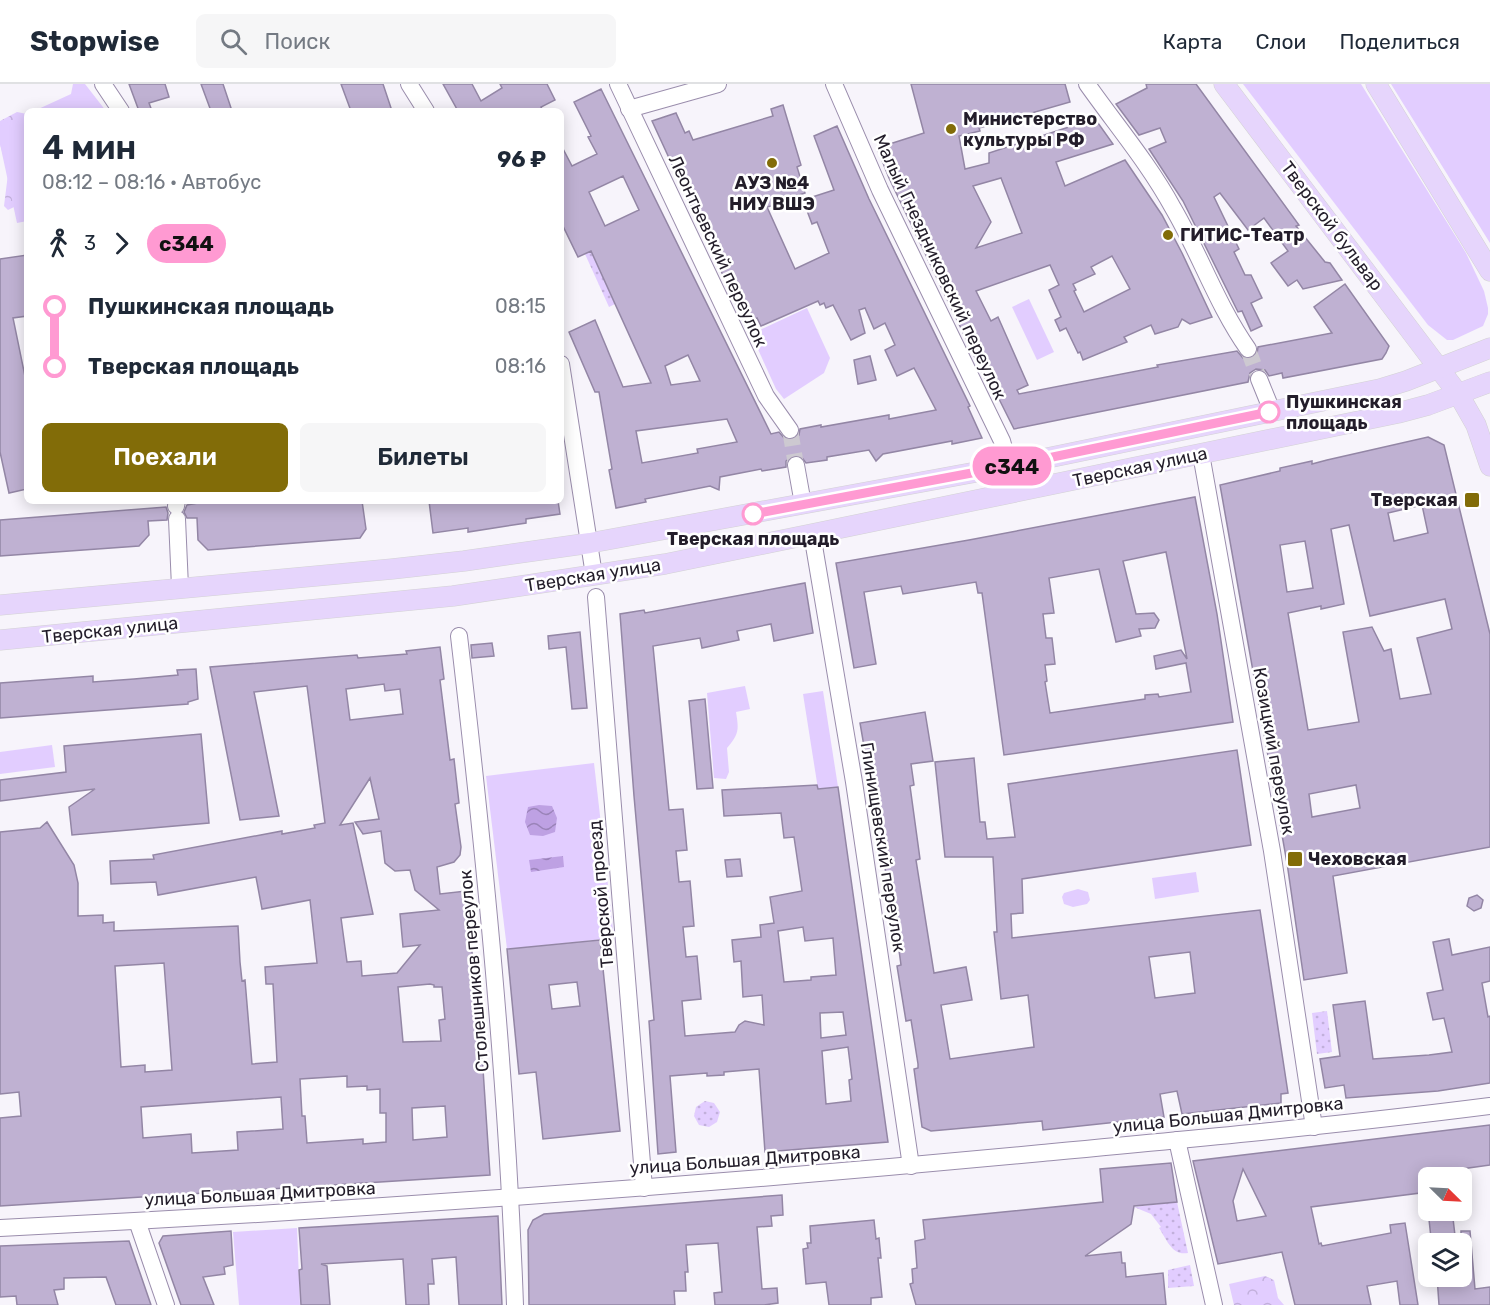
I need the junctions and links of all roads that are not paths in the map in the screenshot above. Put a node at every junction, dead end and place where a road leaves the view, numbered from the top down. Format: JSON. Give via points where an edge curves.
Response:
{"nodes":[{"id":1,"x":103,"y":84,"type":"edge"},
{"id":2,"x":409,"y":84,"type":"edge"},
{"id":3,"x":618,"y":84,"type":"edge"},
{"id":4,"x":718,"y":84,"type":"edge"},
{"id":5,"x":834,"y":84,"type":"edge"},
{"id":6,"x":1087,"y":84,"type":"edge"},
{"id":7,"x":1224,"y":84,"type":"edge"},
{"id":8,"x":1377,"y":84,"type":"edge"},
{"id":9,"x":119,"y":108,"type":"edge"},
{"id":10,"x":424,"y":108,"type":"edge"},
{"id":11,"x":629,"y":109,"type":"junction"},
{"id":12,"x":1490,"y":271,"type":"edge"},
{"id":13,"x":1243,"y":342,"type":"tunnel mouth"},
{"id":14,"x":1490,"y":348,"type":"edge"},
{"id":15,"x":1440,"y":368,"type":"junction"},
{"id":16,"x":1259,"y":379,"type":"tunnel mouth"},
{"id":17,"x":1490,"y":382,"type":"edge"},
{"id":18,"x":564,"y":383,"type":"edge"},
{"id":19,"x":1459,"y":394,"type":"junction"},
{"id":20,"x":1272,"y":411,"type":"junction"},
{"id":21,"x":790,"y":430,"type":"tunnel mouth"},
{"id":22,"x":1201,"y":454,"type":"junction"},
{"id":23,"x":796,"y":465,"type":"tunnel mouth"},
{"id":24,"x":1009,"y":466,"type":"junction"},
{"id":25,"x":1490,"y":466,"type":"edge"},
{"id":26,"x":803,"y":504,"type":"junction"},
{"id":27,"x":177,"y":509,"type":"edge"},
{"id":28,"x":812,"y":534,"type":"junction"},
{"id":29,"x":590,"y":543,"type":"junction"},
{"id":30,"x":594,"y":575,"type":"junction"},
{"id":31,"x":180,"y":587,"type":"junction"},
{"id":32,"x":596,"y":597,"type":"dead end"},
{"id":33,"x":0,"y":604,"type":"edge"},
{"id":34,"x":459,"y":636,"type":"dead end"},
{"id":35,"x":0,"y":640,"type":"edge"},
{"id":36,"x":1490,"y":1106,"type":"edge"},
{"id":37,"x":1314,"y":1127,"type":"junction"},
{"id":38,"x":1177,"y":1140,"type":"junction"},
{"id":39,"x":911,"y":1166,"type":"junction"},
{"id":40,"x":644,"y":1188,"type":"junction"},
{"id":41,"x":511,"y":1197,"type":"junction"},
{"id":42,"x":137,"y":1221,"type":"junction"},
{"id":43,"x":0,"y":1228,"type":"edge"},
{"id":44,"x":166,"y":1305,"type":"edge"},
{"id":45,"x":515,"y":1305,"type":"edge"},
{"id":46,"x":1214,"y":1305,"type":"edge"}],
"edges":[{"from":1,"to":9,"type":"street"},
{"from":2,"to":10,"type":"street"},
{"from":3,"to":11,"type":"street","name":"Леонтьевский переулок"},
{"from":4,"to":11,"type":"street"},
{"from":5,"to":24,"type":"street","name":"Малый Гнездниковский переулок","via":[[880,190],[1002,441]]},
{"from":6,"to":13,"type":"street","via":[[1159,184]]},
{"from":7,"to":15,"type":"main road","name":"Тверской бульвар"},
{"from":8,"to":12,"type":"main road"},
{"from":11,"to":21,"type":"street","name":"Леонтьевский переулок","via":[[766,396]]},
{"from":14,"to":15,"type":"main road"},
{"from":15,"to":19,"type":"main road","name":"Тверской бульвар"},
{"from":15,"to":20,"type":"main road","name":"Тверская улица","via":[[1380,389]]},
{"from":16,"to":20,"type":"street"},
{"from":17,"to":19,"type":"main road"},
{"from":18,"to":29,"type":"street"},
{"from":19,"to":22,"type":"main road","name":"Тверская улица","via":[[1398,413]]},
{"from":19,"to":25,"type":"main road","name":"Тверской бульвар","via":[[1476,425]]},
{"from":20,"to":24,"type":"main road","name":"Тверская улица"},
{"from":22,"to":28,"type":"main road","name":"Тверская улица"},
{"from":22,"to":37,"type":"street","name":"Козицкий переулок","via":[[1272,850]]},
{"from":23,"to":26,"type":"street"},
{"from":24,"to":26,"type":"main road","name":"Тверская улица"},
{"from":26,"to":29,"type":"main road","name":"Тверская улица"},
{"from":27,"to":31,"type":"street"},
{"from":28,"to":30,"type":"main road","name":"Тверская улица"},
{"from":28,"to":39,"type":"street","name":"Глинищевский переулок","via":[[855,785]]},
{"from":29,"to":30,"type":"street"},
{"from":29,"to":31,"type":"main road","name":"Тверская улица","via":[[464,561]]},
{"from":30,"to":35,"type":"main road","name":"Тверская улица","via":[[396,602]]},
{"from":31,"to":33,"type":"main road","name":"Тверская улица"},
{"from":32,"to":40,"type":"street","name":"Тверской проезд"},
{"from":34,"to":41,"type":"street","name":"Столешников переулок","via":[[480,819]]},
{"from":36,"to":37,"type":"street","name":"улица Большая Дмитровка"},
{"from":37,"to":38,"type":"street","name":"улица Большая Дмитровка"},
{"from":38,"to":39,"type":"street","name":"улица Большая Дмитровка"},
{"from":38,"to":46,"type":"street"},
{"from":39,"to":40,"type":"street","name":"улица Большая Дмитровка"},
{"from":40,"to":41,"type":"street","name":"улица Большая Дмитровка"},
{"from":41,"to":42,"type":"street","name":"улица Большая Дмитровка"},
{"from":41,"to":45,"type":"street","name":"Столешников переулок"},
{"from":42,"to":43,"type":"street","name":"улица Большая Дмитровка"},
{"from":42,"to":44,"type":"street"}]}
